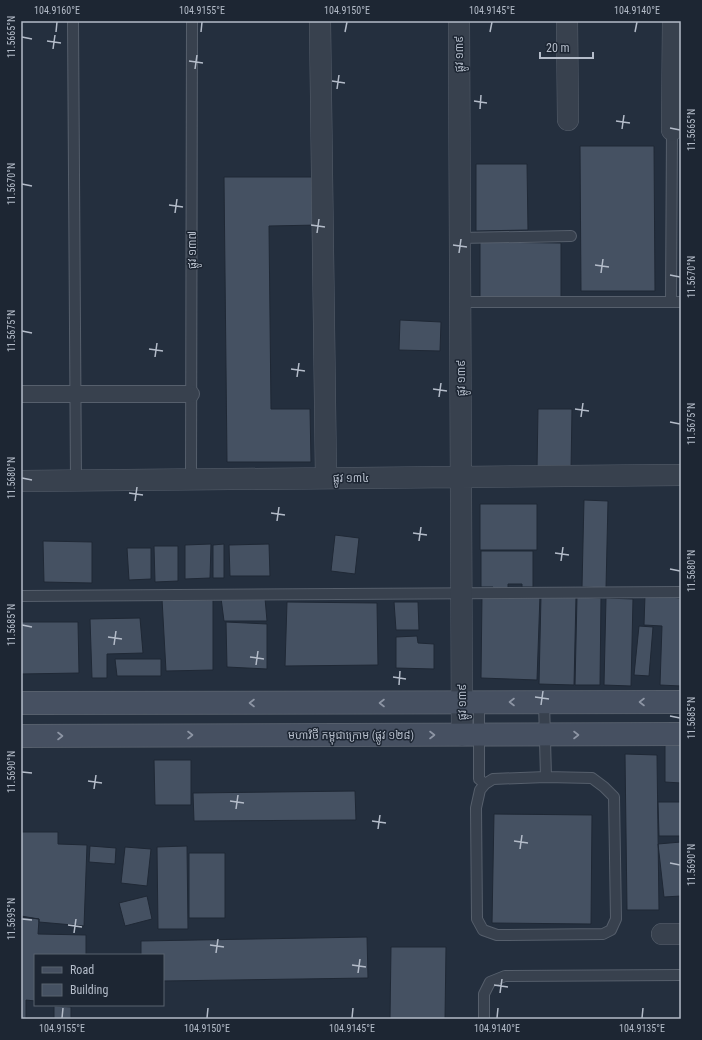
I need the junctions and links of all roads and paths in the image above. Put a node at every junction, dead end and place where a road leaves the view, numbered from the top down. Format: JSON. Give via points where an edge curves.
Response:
{"nodes":[{"id":1,"x":73,"y":21,"type":"edge"},
{"id":2,"x":192,"y":21,"type":"edge"},
{"id":3,"x":320,"y":21,"type":"edge"},
{"id":4,"x":459,"y":21,"type":"edge"},
{"id":5,"x":567,"y":21,"type":"edge"},
{"id":6,"x":673,"y":21,"type":"edge"},
{"id":7,"x":568,"y":120,"type":"dead end"},
{"id":8,"x":672,"y":130,"type":"joint"},
{"id":9,"x":572,"y":236,"type":"dead end"},
{"id":10,"x":460,"y":238,"type":"junction"},
{"id":11,"x":460,"y":302,"type":"junction"},
{"id":12,"x":676,"y":302,"type":"edge"},
{"id":13,"x":21,"y":394,"type":"edge"},
{"id":14,"x":75,"y":394,"type":"junction"},
{"id":15,"x":191,"y":394,"type":"junction"},
{"id":16,"x":681,"y":475,"type":"edge"},
{"id":17,"x":461,"y":477,"type":"junction"},
{"id":18,"x":326,"y":478,"type":"junction"},
{"id":19,"x":191,"y":480,"type":"junction"},
{"id":20,"x":21,"y":481,"type":"edge"},
{"id":21,"x":76,"y":481,"type":"junction"},
{"id":22,"x":681,"y":592,"type":"edge"},
{"id":23,"x":462,"y":593,"type":"junction"},
{"id":24,"x":21,"y":596,"type":"edge"},
{"id":25,"x":471,"y":702,"type":"junction"},
{"id":26,"x":544,"y":702,"type":"junction"},
{"id":27,"x":681,"y":702,"type":"edge"},
{"id":28,"x":21,"y":703,"type":"edge"},
{"id":29,"x":681,"y":734,"type":"edge"},
{"id":30,"x":471,"y":735,"type":"junction"},
{"id":31,"x":545,"y":735,"type":"junction"},
{"id":32,"x":21,"y":736,"type":"edge"},
{"id":33,"x":546,"y":777,"type":"junction"},
{"id":34,"x":485,"y":784,"type":"junction"},
{"id":35,"x":681,"y":975,"type":"edge"},
{"id":36,"x":484,"y":1019,"type":"edge"}],
"edges":[{"from":1,"to":14,"type":"lane"},
{"from":2,"to":15,"type":"lane","name":"ផ្លូវ ១៣៧"},
{"from":3,"to":18,"type":"street"},
{"from":4,"to":10,"type":"street","name":"ផ្លូវ ១៣៩"},
{"from":5,"to":7,"type":"street"},
{"from":6,"to":8,"type":"street"},
{"from":8,"to":12,"type":"lane"},
{"from":9,"to":10,"type":"lane"},
{"from":10,"to":11,"type":"street","name":"ផ្លូវ ១៣៩"},
{"from":11,"to":12,"type":"lane"},
{"from":11,"to":17,"type":"street","name":"ផ្លូវ ១៣៩"},
{"from":13,"to":14,"type":"street"},
{"from":14,"to":15,"type":"street"},
{"from":14,"to":21,"type":"lane"},
{"from":15,"to":19,"type":"lane","name":"ផ្លូវ ១៣៧"},
{"from":16,"to":17,"type":"street","name":"ផ្លូវ ១៣៤"},
{"from":17,"to":18,"type":"street","name":"ផ្លូវ ១៣៤"},
{"from":17,"to":23,"type":"street","name":"ផ្លូវ ១៣៩"},
{"from":18,"to":19,"type":"street","name":"ផ្លូវ ១៣៤"},
{"from":19,"to":21,"type":"street","name":"ផ្លូវ ១៣៤"},
{"from":20,"to":21,"type":"street","name":"ផ្លូវ ១៣៤"},
{"from":22,"to":23,"type":"lane"},
{"from":23,"to":24,"type":"lane"},
{"from":23,"to":25,"type":"street","name":"ផ្លូវ ១៣៩"},
{"from":26,"to":25,"type":"main road","one_way":true},
{"from":25,"to":28,"type":"main road","one_way":true},
{"from":25,"to":30,"type":"street","name":"ផ្លូវ ១៣៩"},
{"from":27,"to":26,"type":"main road","one_way":true},
{"from":26,"to":31,"type":"lane"},
{"from":31,"to":29,"type":"main road","name":"មហាវិថី កម្ពុជាក្រោម (ផ្លូវ ១២៨)","one_way":true},
{"from":30,"to":31,"type":"main road","name":"មហាវិថី កម្ពុជាក្រោម (ផ្លូវ ១២៨)"},
{"from":32,"to":30,"type":"main road","name":"មហាវិថី កម្ពុជាក្រោម (ផ្លូវ ១២៨)","one_way":true},
{"from":30,"to":34,"type":"lane","via":[[480,779]]},
{"from":31,"to":33,"type":"lane"},
{"from":33,"to":34,"type":"lane","via":[[493,779]]},
{"from":33,"to":34,"type":"lane","via":[[592,778],[614,797],[616,919],[611,930],[603,934],[497,935],[483,930],[477,919],[476,808],[480,790]]},
{"from":35,"to":36,"type":"lane","via":[[505,976],[490,982],[484,994]]}]}
